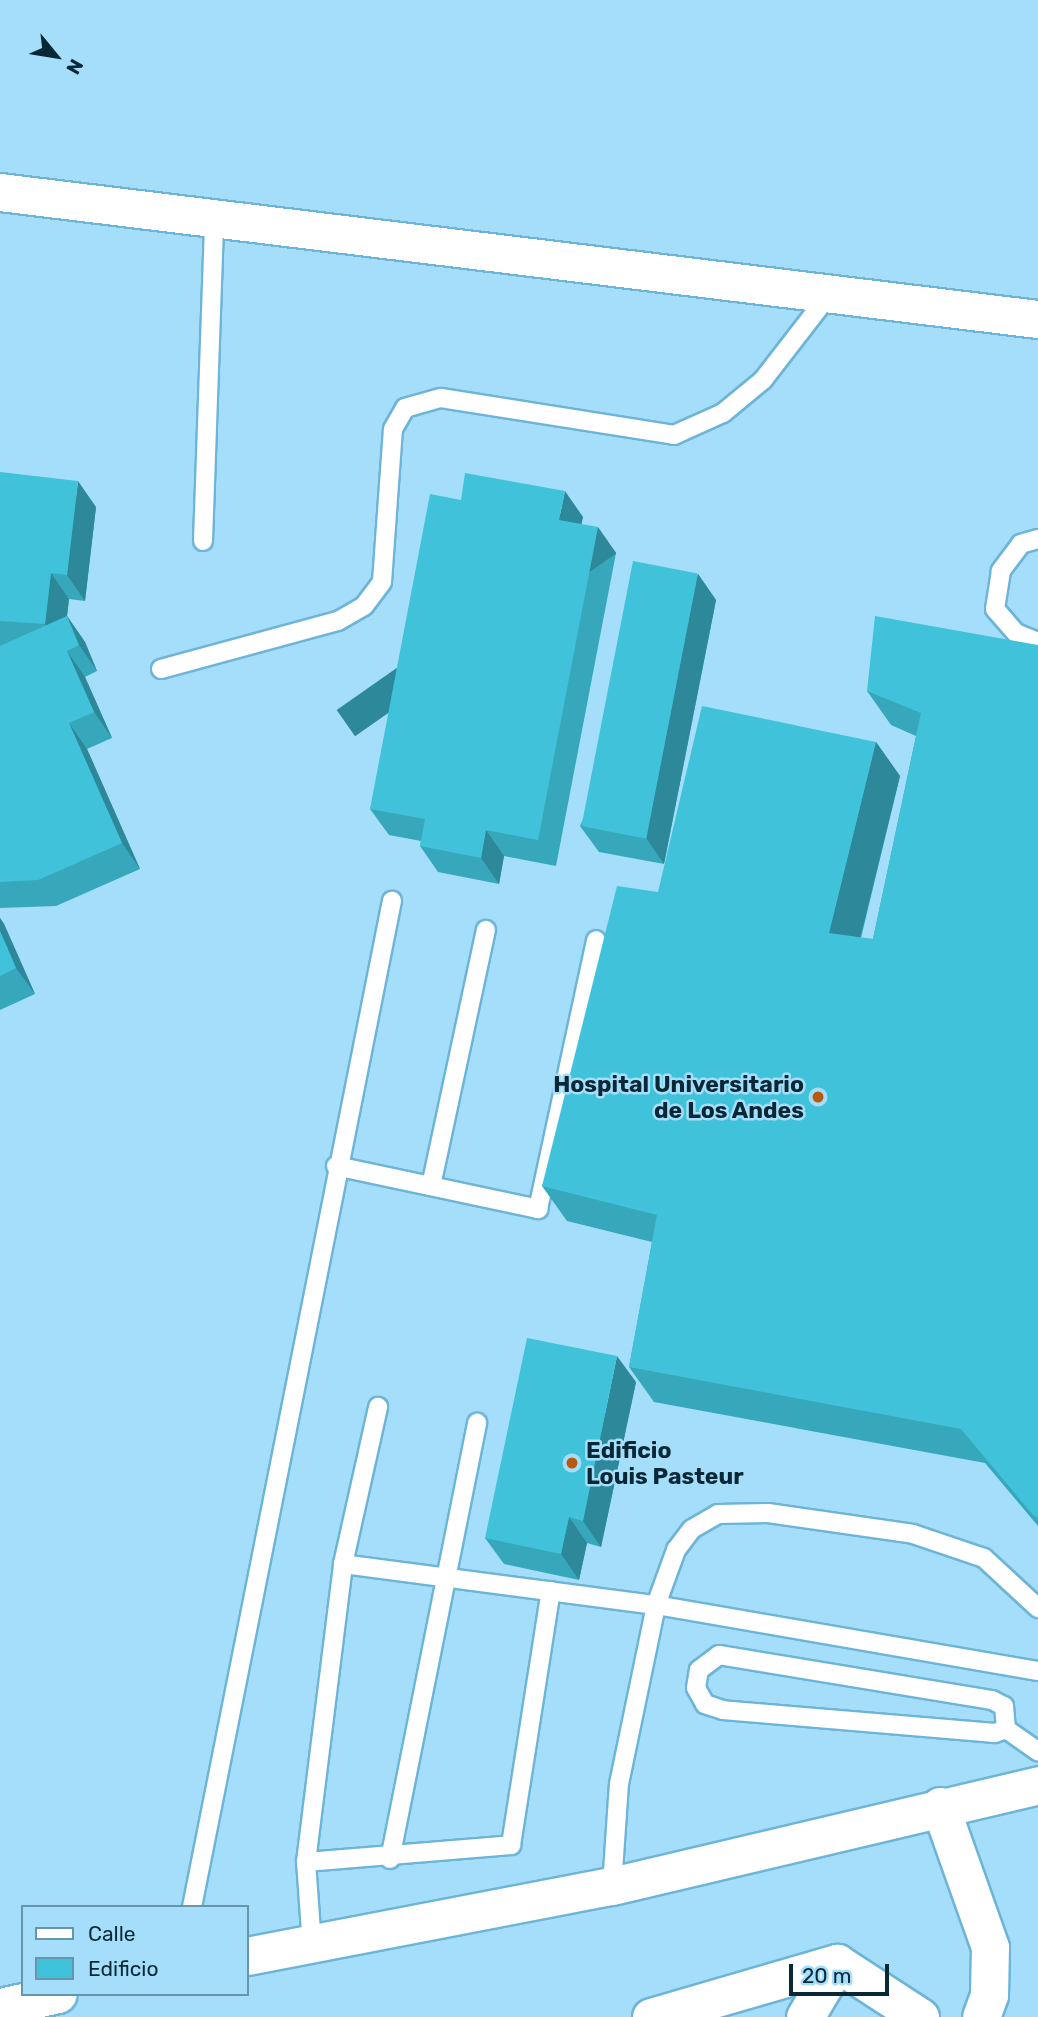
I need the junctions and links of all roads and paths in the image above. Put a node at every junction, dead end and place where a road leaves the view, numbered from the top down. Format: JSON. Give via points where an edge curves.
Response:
{"nodes":[{"id":1,"x":0,"y":192,"type":"edge"},
{"id":2,"x":214,"y":221,"type":"junction"},
{"id":3,"x":828,"y":296,"type":"junction"},
{"id":4,"x":1038,"y":319,"type":"edge"},
{"id":5,"x":1038,"y":539,"type":"edge"},
{"id":6,"x":203,"y":541,"type":"dead end"},
{"id":7,"x":1038,"y":642,"type":"edge"},
{"id":8,"x":161,"y":669,"type":"dead end"},
{"id":9,"x":392,"y":901,"type":"dead end"},
{"id":10,"x":485,"y":930,"type":"dead end"},
{"id":11,"x":596,"y":940,"type":"dead end"},
{"id":12,"x":336,"y":1166,"type":"junction"},
{"id":13,"x":431,"y":1186,"type":"junction"},
{"id":14,"x":378,"y":1406,"type":"dead end"},
{"id":15,"x":477,"y":1423,"type":"dead end"},
{"id":16,"x":343,"y":1564,"type":"junction"},
{"id":17,"x":448,"y":1575,"type":"junction"},
{"id":18,"x":551,"y":1591,"type":"junction"},
{"id":19,"x":656,"y":1605,"type":"junction"},
{"id":20,"x":1038,"y":1608,"type":"edge"},
{"id":21,"x":1038,"y":1671,"type":"edge"},
{"id":22,"x":1006,"y":1729,"type":"junction"},
{"id":23,"x":1038,"y":1751,"type":"edge"},
{"id":24,"x":1038,"y":1785,"type":"edge"},
{"id":25,"x":940,"y":1807,"type":"junction"},
{"id":26,"x":390,"y":1858,"type":"junction"},
{"id":27,"x":306,"y":1862,"type":"junction"},
{"id":28,"x":612,"y":1886,"type":"junction"},
{"id":29,"x":192,"y":1905,"type":"edge"},
{"id":30,"x":312,"y":1945,"type":"junction"},
{"id":31,"x":248,"y":1956,"type":"edge"},
{"id":32,"x":836,"y":1963,"type":"junction"},
{"id":33,"x":49,"y":1996,"type":"edge"},
{"id":34,"x":0,"y":2007,"type":"edge"},
{"id":35,"x":651,"y":2017,"type":"edge"},
{"id":36,"x":804,"y":2017,"type":"edge"},
{"id":37,"x":920,"y":2017,"type":"edge"},
{"id":38,"x":981,"y":2017,"type":"edge"}],
"edges":[{"from":1,"to":2,"type":"street"},
{"from":2,"to":3,"type":"street"},
{"from":2,"to":6,"type":"lane"},
{"from":3,"to":4,"type":"street"},
{"from":3,"to":8,"type":"lane","via":[[764,380],[723,413],[674,435],[441,398],[405,408],[393,429],[382,582],[363,606],[338,621]]},
{"from":5,"to":7,"type":"lane","via":[[1021,544],[1001,571],[995,609],[1016,634]]},
{"from":9,"to":12,"type":"lane"},
{"from":10,"to":13,"type":"lane"},
{"from":11,"to":13,"type":"lane","via":[[538,1209]]},
{"from":12,"to":13,"type":"lane"},
{"from":12,"to":29,"type":"lane"},
{"from":14,"to":16,"type":"lane"},
{"from":15,"to":17,"type":"lane"},
{"from":16,"to":17,"type":"lane"},
{"from":16,"to":27,"type":"lane"},
{"from":17,"to":18,"type":"lane"},
{"from":17,"to":26,"type":"lane"},
{"from":18,"to":19,"type":"lane"},
{"from":18,"to":26,"type":"lane","via":[[512,1845]]},
{"from":19,"to":20,"type":"lane","via":[[676,1550],[692,1529],[718,1514],[768,1513],[913,1534],[984,1558]]},
{"from":19,"to":21,"type":"lane"},
{"from":19,"to":28,"type":"lane","via":[[619,1784]]},
{"from":22,"to":22,"type":"lane","via":[[995,1733],[723,1710],[705,1703],[696,1688],[707,1661],[740,1656],[992,1700],[1004,1706]]},
{"from":22,"to":23,"type":"lane"},
{"from":24,"to":25,"type":"street"},
{"from":25,"to":28,"type":"street"},
{"from":25,"to":38,"type":"street","via":[[990,1947],[989,1995]]},
{"from":26,"to":27,"type":"lane"},
{"from":27,"to":30,"type":"lane"},
{"from":28,"to":30,"type":"street"},
{"from":30,"to":31,"type":"street"},
{"from":32,"to":35,"type":"street"},
{"from":32,"to":36,"type":"street"},
{"from":32,"to":37,"type":"street"},
{"from":33,"to":34,"type":"street"}]}
